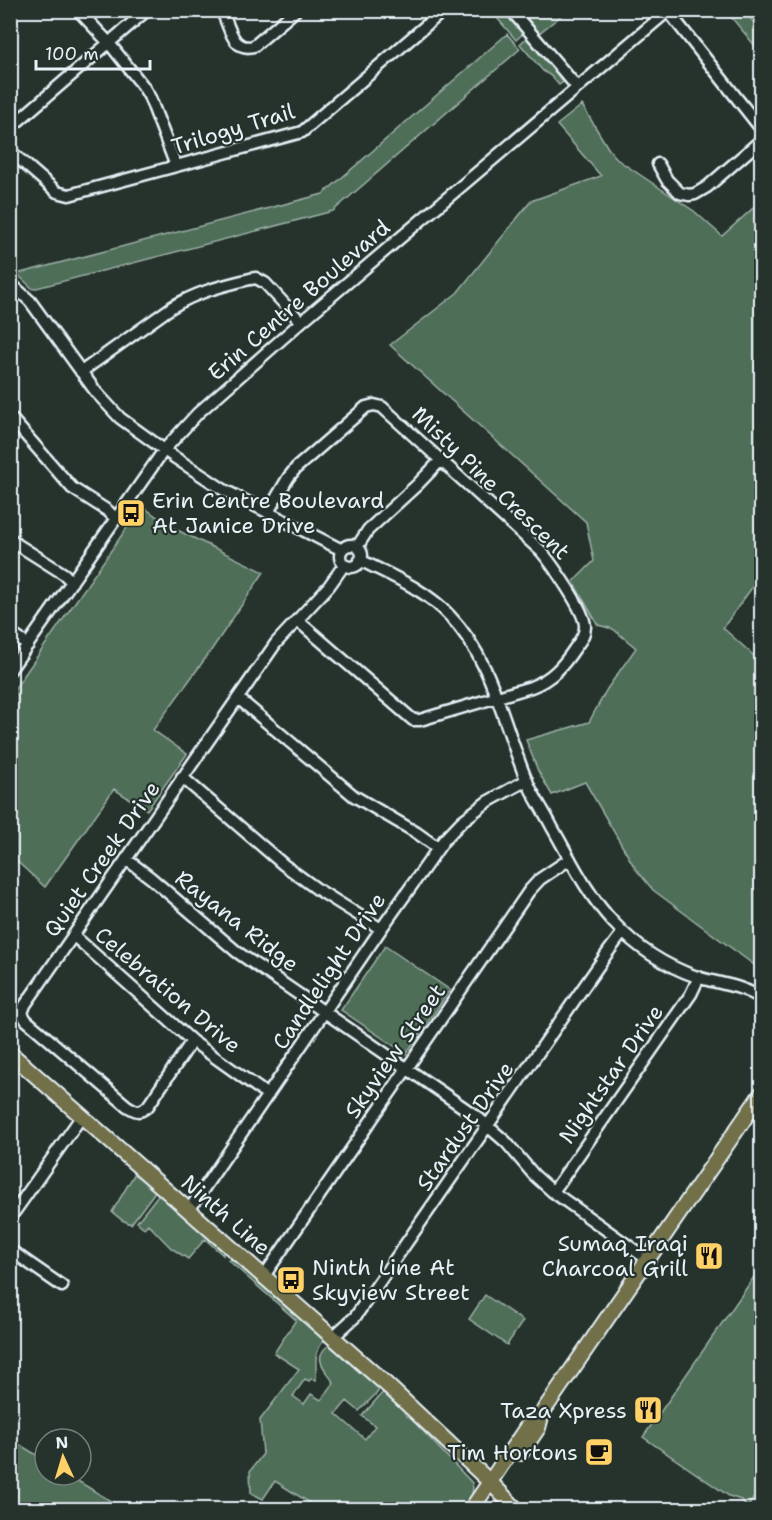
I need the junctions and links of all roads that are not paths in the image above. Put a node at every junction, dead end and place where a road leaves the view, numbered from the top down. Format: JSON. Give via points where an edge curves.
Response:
{"nodes":[{"id":1,"x":78,"y":10,"type":"edge"},
{"id":2,"x":147,"y":10,"type":"edge"},
{"id":3,"x":221,"y":10,"type":"edge"},
{"id":4,"x":296,"y":10,"type":"edge"},
{"id":5,"x":444,"y":10,"type":"edge"},
{"id":6,"x":510,"y":10,"type":"edge"},
{"id":7,"x":669,"y":11,"type":"edge"},
{"id":8,"x":109,"y":43,"type":"junction"},
{"id":9,"x":578,"y":87,"type":"junction"},
{"id":10,"x":10,"y":128,"type":"edge"},
{"id":11,"x":762,"y":130,"type":"edge"},
{"id":12,"x":762,"y":137,"type":"edge"},
{"id":13,"x":10,"y":151,"type":"edge"},
{"id":14,"x":658,"y":164,"type":"dead end"},
{"id":15,"x":176,"y":166,"type":"junction"},
{"id":16,"x":10,"y":283,"type":"edge"},
{"id":17,"x":301,"y":322,"type":"junction"},
{"id":18,"x":81,"y":372,"type":"junction"},
{"id":19,"x":10,"y":417,"type":"edge"},
{"id":20,"x":164,"y":450,"type":"junction"},
{"id":21,"x":441,"y":460,"type":"junction"},
{"id":22,"x":268,"y":512,"type":"junction"},
{"id":23,"x":116,"y":519,"type":"junction"},
{"id":24,"x":10,"y":538,"type":"edge"},
{"id":25,"x":358,"y":545,"type":"junction"},
{"id":26,"x":342,"y":550,"type":"junction"},
{"id":27,"x":360,"y":560,"type":"junction"},
{"id":28,"x":345,"y":565,"type":"junction"},
{"id":29,"x":72,"y":582,"type":"junction"},
{"id":30,"x":297,"y":620,"type":"junction"},
{"id":31,"x":10,"y":633,"type":"edge"},
{"id":32,"x":28,"y":645,"type":"junction"},
{"id":33,"x":10,"y":670,"type":"edge"},
{"id":34,"x":496,"y":697,"type":"junction"},
{"id":35,"x":238,"y":698,"type":"junction"},
{"id":36,"x":182,"y":777,"type":"junction"},
{"id":37,"x":527,"y":780,"type":"junction"},
{"id":38,"x":438,"y":848,"type":"junction"},
{"id":39,"x":126,"y":859,"type":"junction"},
{"id":40,"x":570,"y":859,"type":"junction"},
{"id":41,"x":381,"y":929,"type":"junction"},
{"id":42,"x":623,"y":932,"type":"junction"},
{"id":43,"x":74,"y":935,"type":"junction"},
{"id":44,"x":699,"y":977,"type":"junction"},
{"id":45,"x":762,"y":999,"type":"edge"},
{"id":46,"x":326,"y":1012,"type":"junction"},
{"id":47,"x":192,"y":1041,"type":"junction"},
{"id":48,"x":10,"y":1053,"type":"edge"},
{"id":49,"x":407,"y":1068,"type":"junction"},
{"id":50,"x":762,"y":1093,"type":"edge"},
{"id":51,"x":268,"y":1095,"type":"junction"},
{"id":52,"x":82,"y":1116,"type":"junction"},
{"id":53,"x":488,"y":1126,"type":"junction"},
{"id":54,"x":553,"y":1192,"type":"junction"},
{"id":55,"x":189,"y":1210,"type":"junction"},
{"id":56,"x":10,"y":1218,"type":"edge"},
{"id":57,"x":10,"y":1250,"type":"edge"},
{"id":58,"x":647,"y":1259,"type":"junction"},
{"id":59,"x":264,"y":1276,"type":"junction"},
{"id":60,"x":62,"y":1286,"type":"dead end"},
{"id":61,"x":333,"y":1337,"type":"junction"},
{"id":62,"x":494,"y":1485,"type":"junction"},
{"id":63,"x":471,"y":1509,"type":"edge"},
{"id":64,"x":480,"y":1509,"type":"edge"},
{"id":65,"x":517,"y":1509,"type":"edge"}],
"edges":[{"from":1,"to":8,"type":"street"},
{"from":2,"to":8,"type":"street"},
{"from":3,"to":4,"type":"street","via":[[236,42],[247,48]]},
{"from":5,"to":15,"type":"street","name":"Trilogy Trail","via":[[302,132]]},
{"from":6,"to":9,"type":"street"},
{"from":7,"to":9,"type":"street","name":"Erin Centre Boulevard"},
{"from":7,"to":11,"type":"street"},
{"from":8,"to":10,"type":"street"},
{"from":8,"to":15,"type":"street","via":[[150,98]]},
{"from":9,"to":17,"type":"street","name":"Erin Centre Boulevard"},
{"from":12,"to":14,"type":"street","via":[[695,194],[680,193]]},
{"from":13,"to":15,"type":"street","name":"Trilogy Trail","via":[[57,192],[66,195]]},
{"from":16,"to":18,"type":"street","via":[[30,301]]},
{"from":17,"to":18,"type":"street","via":[[265,282],[250,279],[186,298]]},
{"from":17,"to":20,"type":"street","name":"Erin Centre Boulevard","via":[[198,413]]},
{"from":18,"to":20,"type":"street","via":[[120,418]]},
{"from":19,"to":23,"type":"street","via":[[72,488]]},
{"from":20,"to":22,"type":"street","via":[[224,490]]},
{"from":20,"to":23,"type":"street","name":"Erin Centre Boulevard"},
{"from":21,"to":22,"type":"street","name":"Misty Pine Crescent","via":[[382,406],[366,407],[296,468]]},
{"from":21,"to":25,"type":"street","via":[[368,530]]},
{"from":21,"to":34,"type":"street","name":"Misty Pine Crescent","via":[[546,557],[586,625],[583,637],[553,676]]},
{"from":22,"to":26,"type":"street"},
{"from":23,"to":29,"type":"street","name":"Erin Centre Boulevard"},
{"from":24,"to":29,"type":"street"},
{"from":25,"to":26,"type":"street"},
{"from":25,"to":27,"type":"street"},
{"from":26,"to":28,"type":"street","via":[[340,559]]},
{"from":27,"to":28,"type":"street","via":[[352,566]]},
{"from":27,"to":34,"type":"street","via":[[411,586],[450,615],[477,651]]},
{"from":28,"to":30,"type":"street","name":"Quiet Creek Drive"},
{"from":29,"to":32,"type":"street","name":"Erin Centre Boulevard"},
{"from":30,"to":34,"type":"street","via":[[413,720]]},
{"from":30,"to":35,"type":"street","name":"Quiet Creek Drive"},
{"from":31,"to":32,"type":"street"},
{"from":32,"to":33,"type":"street","name":"Erin Centre Boulevard"},
{"from":34,"to":37,"type":"street"},
{"from":35,"to":36,"type":"street","name":"Quiet Creek Drive"},
{"from":35,"to":38,"type":"street","via":[[354,796]]},
{"from":36,"to":39,"type":"street","name":"Quiet Creek Drive"},
{"from":36,"to":41,"type":"street","via":[[284,865]]},
{"from":37,"to":38,"type":"street","name":"Candlelight Drive","via":[[475,811]]},
{"from":37,"to":40,"type":"street"},
{"from":38,"to":41,"type":"street","name":"Candlelight Drive"},
{"from":39,"to":43,"type":"street","name":"Quiet Creek Drive"},
{"from":39,"to":46,"type":"street","name":"Rayana Ridge","via":[[237,952]]},
{"from":40,"to":42,"type":"street","via":[[593,898]]},
{"from":40,"to":49,"type":"street","name":"Skyview Street","via":[[529,891]]},
{"from":41,"to":46,"type":"street","name":"Candlelight Drive"},
{"from":42,"to":44,"type":"street","via":[[657,958]]},
{"from":42,"to":53,"type":"street","name":"Stardust Drive"},
{"from":43,"to":47,"type":"street","name":"Celebration Drive"},
{"from":43,"to":47,"type":"street","name":"Quiet Creek Drive","via":[[25,1005],[22,1013],[26,1020],[137,1112],[148,1106]]},
{"from":44,"to":45,"type":"street","via":[[735,986]]},
{"from":44,"to":54,"type":"street","name":"Nightstar Drive"},
{"from":46,"to":49,"type":"street","name":"Rayana Ridge"},
{"from":46,"to":51,"type":"street","name":"Candlelight Drive"},
{"from":47,"to":51,"type":"street","name":"Celebration Drive"},
{"from":48,"to":52,"type":"main road","name":"Ninth Line"},
{"from":49,"to":53,"type":"street","name":"Rayana Ridge"},
{"from":49,"to":59,"type":"street","name":"Skyview Street"},
{"from":50,"to":58,"type":"main road"},
{"from":51,"to":55,"type":"street","name":"Candlelight Drive"},
{"from":52,"to":55,"type":"main road","name":"Ninth Line"},
{"from":52,"to":56,"type":"street"},
{"from":53,"to":54,"type":"street","name":"Rayana Ridge"},
{"from":53,"to":61,"type":"street","name":"Stardust Drive","via":[[355,1317]]},
{"from":54,"to":58,"type":"street","name":"Rayana Ridge"},
{"from":55,"to":59,"type":"main road","name":"Ninth Line"},
{"from":57,"to":60,"type":"street"},
{"from":58,"to":62,"type":"main road","via":[[542,1413],[531,1421]]},
{"from":59,"to":61,"type":"main road","name":"Ninth Line"},
{"from":61,"to":62,"type":"main road","name":"Ninth Line"},
{"from":62,"to":63,"type":"main road"},
{"from":62,"to":64,"type":"main road"},
{"from":62,"to":65,"type":"main road","name":"Ninth Line"}]}
